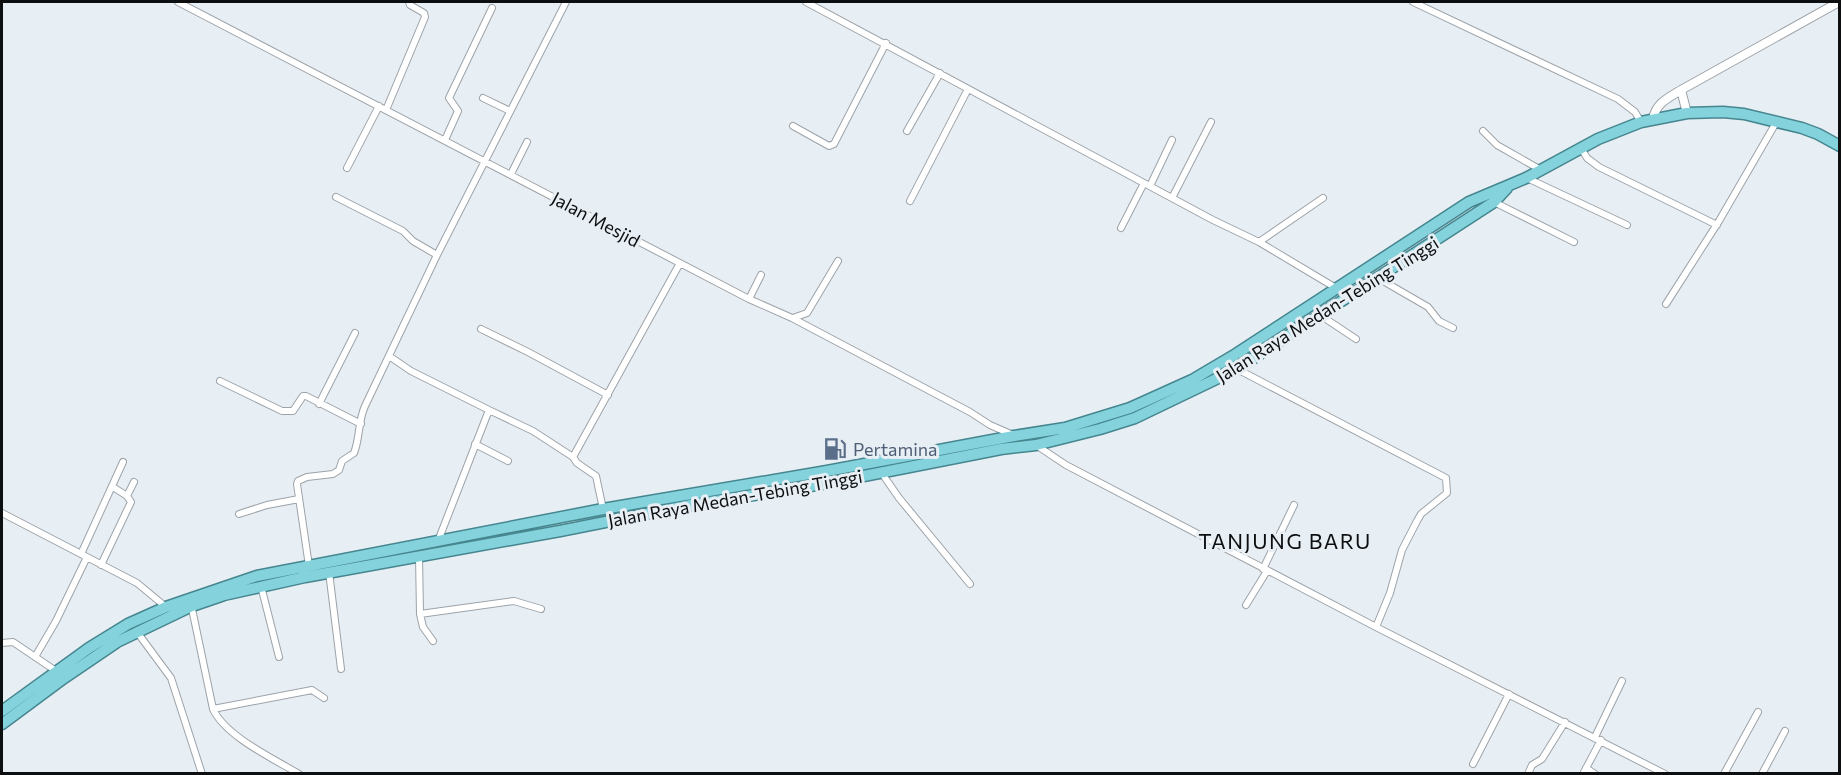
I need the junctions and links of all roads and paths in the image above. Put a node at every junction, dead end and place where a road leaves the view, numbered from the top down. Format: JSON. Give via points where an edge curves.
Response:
{"nodes":[{"id":1,"x":177,"y":2,"type":"edge"},
{"id":2,"x":409,"y":2,"type":"edge"},
{"id":3,"x":566,"y":2,"type":"edge"},
{"id":4,"x":806,"y":2,"type":"edge"},
{"id":5,"x":1413,"y":2,"type":"edge"},
{"id":6,"x":1839,"y":2,"type":"edge"},
{"id":7,"x":492,"y":8,"type":"dead end"},
{"id":8,"x":886,"y":43,"type":"junction"},
{"id":9,"x":940,"y":74,"type":"junction"},
{"id":10,"x":968,"y":89,"type":"junction"},
{"id":11,"x":1681,"y":90,"type":"junction"},
{"id":12,"x":483,"y":98,"type":"dead end"},
{"id":13,"x":379,"y":106,"type":"junction"},
{"id":14,"x":386,"y":110,"type":"junction"},
{"id":15,"x":510,"y":111,"type":"junction"},
{"id":16,"x":1687,"y":113,"type":"junction"},
{"id":17,"x":1653,"y":119,"type":"junction"},
{"id":18,"x":1778,"y":120,"type":"junction"},
{"id":19,"x":1211,"y":122,"type":"dead end"},
{"id":20,"x":1641,"y":122,"type":"junction"},
{"id":21,"x":793,"y":126,"type":"dead end"},
{"id":22,"x":907,"y":130,"type":"dead end"},
{"id":23,"x":1483,"y":131,"type":"dead end"},
{"id":24,"x":446,"y":140,"type":"junction"},
{"id":25,"x":1172,"y":140,"type":"dead end"},
{"id":26,"x":527,"y":142,"type":"dead end"},
{"id":27,"x":1839,"y":147,"type":"edge"},
{"id":28,"x":1581,"y":148,"type":"junction"},
{"id":29,"x":485,"y":161,"type":"junction"},
{"id":30,"x":347,"y":168,"type":"dead end"},
{"id":31,"x":1541,"y":170,"type":"junction"},
{"id":32,"x":511,"y":174,"type":"junction"},
{"id":33,"x":1526,"y":178,"type":"junction"},
{"id":34,"x":1147,"y":184,"type":"junction"},
{"id":35,"x":1510,"y":185,"type":"junction"},
{"id":36,"x":336,"y":197,"type":"dead end"},
{"id":37,"x":1172,"y":198,"type":"junction"},
{"id":38,"x":1323,"y":198,"type":"dead end"},
{"id":39,"x":910,"y":201,"type":"dead end"},
{"id":40,"x":1494,"y":202,"type":"junction"},
{"id":41,"x":1627,"y":225,"type":"dead end"},
{"id":42,"x":1717,"y":225,"type":"junction"},
{"id":43,"x":1121,"y":228,"type":"dead end"},
{"id":44,"x":1259,"y":242,"type":"junction"},
{"id":45,"x":1574,"y":242,"type":"dead end"},
{"id":46,"x":437,"y":255,"type":"junction"},
{"id":47,"x":838,"y":261,"type":"dead end"},
{"id":48,"x":680,"y":263,"type":"junction"},
{"id":49,"x":761,"y":275,"type":"dead end"},
{"id":50,"x":1378,"y":278,"type":"junction"},
{"id":51,"x":1337,"y":289,"type":"junction"},
{"id":52,"x":749,"y":299,"type":"junction"},
{"id":53,"x":1666,"y":304,"type":"dead end"},
{"id":54,"x":1320,"y":314,"type":"junction"},
{"id":55,"x":792,"y":318,"type":"junction"},
{"id":56,"x":481,"y":328,"type":"dead end"},
{"id":57,"x":1453,"y":328,"type":"dead end"},
{"id":58,"x":355,"y":333,"type":"dead end"},
{"id":59,"x":1356,"y":339,"type":"dead end"},
{"id":60,"x":389,"y":356,"type":"junction"},
{"id":61,"x":1238,"y":369,"type":"junction"},
{"id":62,"x":220,"y":381,"type":"dead end"},
{"id":63,"x":608,"y":396,"type":"junction"},
{"id":64,"x":320,"y":404,"type":"junction"},
{"id":65,"x":489,"y":410,"type":"junction"},
{"id":66,"x":361,"y":424,"type":"junction"},
{"id":67,"x":1014,"y":436,"type":"junction"},
{"id":68,"x":475,"y":444,"type":"junction"},
{"id":69,"x":1036,"y":445,"type":"junction"},
{"id":70,"x":573,"y":458,"type":"junction"},
{"id":71,"x":508,"y":461,"type":"dead end"},
{"id":72,"x":123,"y":462,"type":"dead end"},
{"id":73,"x":880,"y":472,"type":"junction"},
{"id":74,"x":134,"y":482,"type":"dead end"},
{"id":75,"x":113,"y":487,"type":"junction"},
{"id":76,"x":127,"y":496,"type":"junction"},
{"id":77,"x":299,"y":499,"type":"junction"},
{"id":78,"x":1294,"y":505,"type":"dead end"},
{"id":79,"x":603,"y":509,"type":"junction"},
{"id":80,"x":2,"y":513,"type":"edge"},
{"id":81,"x":239,"y":514,"type":"dead end"},
{"id":82,"x":561,"y":518,"type":"junction"},
{"id":83,"x":564,"y":530,"type":"junction"},
{"id":84,"x":438,"y":542,"type":"junction"},
{"id":85,"x":84,"y":555,"type":"junction"},
{"id":86,"x":419,"y":556,"type":"junction"},
{"id":87,"x":102,"y":565,"type":"junction"},
{"id":88,"x":309,"y":566,"type":"junction"},
{"id":89,"x":1265,"y":570,"type":"junction"},
{"id":90,"x":329,"y":572,"type":"junction"},
{"id":91,"x":970,"y":584,"type":"dead end"},
{"id":92,"x":261,"y":586,"type":"junction"},
{"id":93,"x":191,"y":602,"type":"junction"},
{"id":94,"x":1246,"y":605,"type":"dead end"},
{"id":95,"x":166,"y":606,"type":"junction"},
{"id":96,"x":541,"y":609,"type":"dead end"},
{"id":97,"x":420,"y":614,"type":"junction"},
{"id":98,"x":1376,"y":627,"type":"junction"},
{"id":99,"x":136,"y":632,"type":"junction"},
{"id":100,"x":433,"y":641,"type":"dead end"},
{"id":101,"x":2,"y":643,"type":"edge"},
{"id":102,"x":35,"y":657,"type":"junction"},
{"id":103,"x":279,"y":657,"type":"dead end"},
{"id":104,"x":341,"y":669,"type":"dead end"},
{"id":105,"x":56,"y":671,"type":"junction"},
{"id":106,"x":1622,"y":681,"type":"dead end"},
{"id":107,"x":1509,"y":694,"type":"junction"},
{"id":108,"x":324,"y":698,"type":"dead end"},
{"id":109,"x":213,"y":710,"type":"junction"},
{"id":110,"x":2,"y":711,"type":"edge"},
{"id":111,"x":1758,"y":712,"type":"dead end"},
{"id":112,"x":1565,"y":722,"type":"junction"},
{"id":113,"x":2,"y":724,"type":"edge"},
{"id":114,"x":1785,"y":731,"type":"dead end"},
{"id":115,"x":1598,"y":739,"type":"junction"},
{"id":116,"x":1473,"y":764,"type":"dead end"},
{"id":117,"x":1585,"y":771,"type":"edge"},
{"id":118,"x":1653,"y":771,"type":"edge"},
{"id":119,"x":201,"y":774,"type":"edge"},
{"id":120,"x":299,"y":774,"type":"edge"},
{"id":121,"x":1528,"y":774,"type":"edge"},
{"id":122,"x":1595,"y":774,"type":"edge"},
{"id":123,"x":1665,"y":774,"type":"edge"},
{"id":124,"x":1724,"y":774,"type":"edge"},
{"id":125,"x":1762,"y":774,"type":"edge"}],
"edges":[{"from":1,"to":13,"type":"street","name":"Jalan Mesjid"},
{"from":2,"to":14,"type":"street","via":[[425,17]]},
{"from":3,"to":15,"type":"street"},
{"from":4,"to":8,"type":"street"},
{"from":5,"to":20,"type":"street","via":[[1618,99]]},
{"from":6,"to":11,"type":"street"},
{"from":7,"to":24,"type":"street","via":[[449,98],[458,111]]},
{"from":8,"to":9,"type":"street"},
{"from":8,"to":21,"type":"street","via":[[834,144],[830,146]]},
{"from":9,"to":10,"type":"street"},
{"from":9,"to":22,"type":"street"},
{"from":10,"to":34,"type":"street"},
{"from":10,"to":39,"type":"street"},
{"from":11,"to":16,"type":"street"},
{"from":11,"to":17,"type":"street","via":[[1660,103]]},
{"from":12,"to":15,"type":"street"},
{"from":13,"to":14,"type":"street","name":"Jalan Mesjid"},
{"from":13,"to":30,"type":"street"},
{"from":14,"to":24,"type":"street","name":"Jalan Mesjid"},
{"from":15,"to":29,"type":"street"},
{"from":16,"to":17,"type":"highway","name":"Jalan Raya Medan-Tebing Tinggi"},
{"from":16,"to":18,"type":"highway","name":"Jalan Raya Medan-Tebing Tinggi","via":[[1724,112]]},
{"from":17,"to":20,"type":"highway","name":"Jalan Raya Medan-Tebing Tinggi"},
{"from":18,"to":27,"type":"highway","name":"Jalan Raya Medan-Tebing Tinggi","via":[[1818,134]]},
{"from":18,"to":42,"type":"street"},
{"from":19,"to":37,"type":"street"},
{"from":20,"to":28,"type":"highway","name":"Jalan Raya Medan-Tebing Tinggi"},
{"from":23,"to":31,"type":"street","via":[[1497,145]]},
{"from":24,"to":29,"type":"street","name":"Jalan Mesjid"},
{"from":25,"to":34,"type":"street"},
{"from":26,"to":32,"type":"street"},
{"from":28,"to":31,"type":"highway","name":"Jalan Raya Medan-Tebing Tinggi"},
{"from":28,"to":42,"type":"street","via":[[1599,166]]},
{"from":29,"to":32,"type":"street","name":"Jalan Mesjid"},
{"from":29,"to":46,"type":"street"},
{"from":31,"to":33,"type":"highway","name":"Jalan Raya Medan-Tebing Tinggi"},
{"from":32,"to":48,"type":"street","name":"Jalan Mesjid"},
{"from":33,"to":35,"type":"highway","name":"Jalan Raya Medan-Tebing Tinggi"},
{"from":33,"to":41,"type":"street"},
{"from":34,"to":37,"type":"street"},
{"from":34,"to":43,"type":"street"},
{"from":35,"to":40,"type":"highway","name":"Jalan Raya Medan-Tebing Tinggi"},
{"from":35,"to":51,"type":"highway","name":"Jalan Raya Medan-Tebing Tinggi","via":[[1469,202]]},
{"from":36,"to":46,"type":"street","via":[[403,231]]},
{"from":37,"to":44,"type":"street"},
{"from":38,"to":44,"type":"street"},
{"from":40,"to":45,"type":"street"},
{"from":40,"to":50,"type":"highway","name":"Jalan Raya Medan-Tebing Tinggi"},
{"from":42,"to":53,"type":"street"},
{"from":44,"to":51,"type":"street"},
{"from":46,"to":60,"type":"street"},
{"from":47,"to":55,"type":"street","via":[[807,313]]},
{"from":48,"to":52,"type":"street","name":"Jalan Mesjid"},
{"from":48,"to":63,"type":"street"},
{"from":49,"to":52,"type":"street"},
{"from":50,"to":54,"type":"highway","name":"Jalan Raya Medan-Tebing Tinggi"},
{"from":50,"to":57,"type":"street"},
{"from":51,"to":67,"type":"highway","name":"Jalan Raya Medan-Tebing Tinggi","via":[[1192,380],[1139,405],[1095,421]]},
{"from":52,"to":55,"type":"street","name":"Jalan Mesjid"},
{"from":54,"to":59,"type":"street"},
{"from":54,"to":61,"type":"highway","name":"Jalan Raya Medan-Tebing Tinggi"},
{"from":55,"to":67,"type":"street","name":"Jalan Mesjid"},
{"from":56,"to":63,"type":"street"},
{"from":58,"to":64,"type":"street"},
{"from":60,"to":65,"type":"street"},
{"from":60,"to":66,"type":"street","via":[[361,414]]},
{"from":61,"to":69,"type":"highway","name":"Jalan Raya Medan-Tebing Tinggi","via":[[1135,418]]},
{"from":61,"to":98,"type":"street","via":[[1446,478],[1447,493],[1421,514],[1402,550]]},
{"from":62,"to":64,"type":"street","via":[[288,413],[304,396]]},
{"from":63,"to":70,"type":"street"},
{"from":64,"to":66,"type":"street"},
{"from":65,"to":68,"type":"street"},
{"from":65,"to":70,"type":"street","via":[[533,431]]},
{"from":66,"to":77,"type":"street","via":[[352,456],[342,461],[333,474],[300,479]]},
{"from":67,"to":79,"type":"highway","name":"Jalan Raya Medan-Tebing Tinggi"},
{"from":68,"to":71,"type":"street"},
{"from":68,"to":84,"type":"street"},
{"from":69,"to":73,"type":"highway","name":"Jalan Raya Medan-Tebing Tinggi"},
{"from":69,"to":89,"type":"street","via":[[1066,465]]},
{"from":70,"to":79,"type":"street","via":[[596,476]]},
{"from":72,"to":75,"type":"street"},
{"from":73,"to":83,"type":"highway","name":"Jalan Raya Medan-Tebing Tinggi"},
{"from":73,"to":91,"type":"street"},
{"from":74,"to":76,"type":"street"},
{"from":75,"to":76,"type":"street"},
{"from":75,"to":85,"type":"street"},
{"from":76,"to":87,"type":"street","via":[[131,502]]},
{"from":77,"to":81,"type":"street"},
{"from":77,"to":88,"type":"street"},
{"from":78,"to":89,"type":"street"},
{"from":79,"to":82,"type":"highway","name":"Jalan Raya Medan-Tebing Tinggi"},
{"from":80,"to":85,"type":"street"},
{"from":82,"to":83,"type":"highway"},
{"from":82,"to":84,"type":"highway","name":"Jalan Raya Medan-Tebing Tinggi"},
{"from":83,"to":86,"type":"highway","name":"Jalan Raya Medan-Tebing Tinggi"},
{"from":84,"to":88,"type":"highway","name":"Jalan Raya Medan-Tebing Tinggi"},
{"from":85,"to":87,"type":"street"},
{"from":85,"to":102,"type":"street","via":[[56,621]]},
{"from":86,"to":90,"type":"highway","name":"Jalan Raya Medan-Tebing Tinggi"},
{"from":86,"to":97,"type":"street"},
{"from":87,"to":95,"type":"street","via":[[142,586]]},
{"from":88,"to":93,"type":"highway","name":"Jalan Raya Medan-Tebing Tinggi","via":[[257,576]]},
{"from":89,"to":94,"type":"street"},
{"from":89,"to":98,"type":"street"},
{"from":90,"to":92,"type":"highway","name":"Jalan Raya Medan-Tebing Tinggi"},
{"from":90,"to":104,"type":"street"},
{"from":92,"to":93,"type":"highway","name":"Jalan Raya Medan-Tebing Tinggi"},
{"from":92,"to":103,"type":"street"},
{"from":93,"to":95,"type":"highway","name":"Jalan Raya Medan-Tebing Tinggi"},
{"from":93,"to":99,"type":"highway","name":"Jalan Raya Medan-Tebing Tinggi"},
{"from":93,"to":109,"type":"street"},
{"from":95,"to":105,"type":"highway","name":"Jalan Raya Medan-Tebing Tinggi","via":[[128,624]]},
{"from":96,"to":97,"type":"street","via":[[514,601]]},
{"from":97,"to":100,"type":"street"},
{"from":98,"to":107,"type":"street"},
{"from":99,"to":113,"type":"highway","name":"Jalan Raya Medan-Tebing Tinggi"},
{"from":99,"to":119,"type":"street","via":[[171,678]]},
{"from":101,"to":102,"type":"street","via":[[13,642]]},
{"from":102,"to":105,"type":"street"},
{"from":105,"to":110,"type":"highway","name":"Jalan Raya Medan-Tebing Tinggi"},
{"from":106,"to":115,"type":"street"},
{"from":107,"to":112,"type":"street"},
{"from":107,"to":116,"type":"street"},
{"from":108,"to":109,"type":"street","via":[[312,690]]},
{"from":109,"to":120,"type":"street","via":[[230,731]]},
{"from":111,"to":124,"type":"street"},
{"from":112,"to":115,"type":"street"},
{"from":112,"to":121,"type":"street"},
{"from":114,"to":125,"type":"street"},
{"from":115,"to":117,"type":"street"},
{"from":115,"to":118,"type":"street"},
{"from":117,"to":122,"type":"street"},
{"from":118,"to":123,"type":"street"}]}
